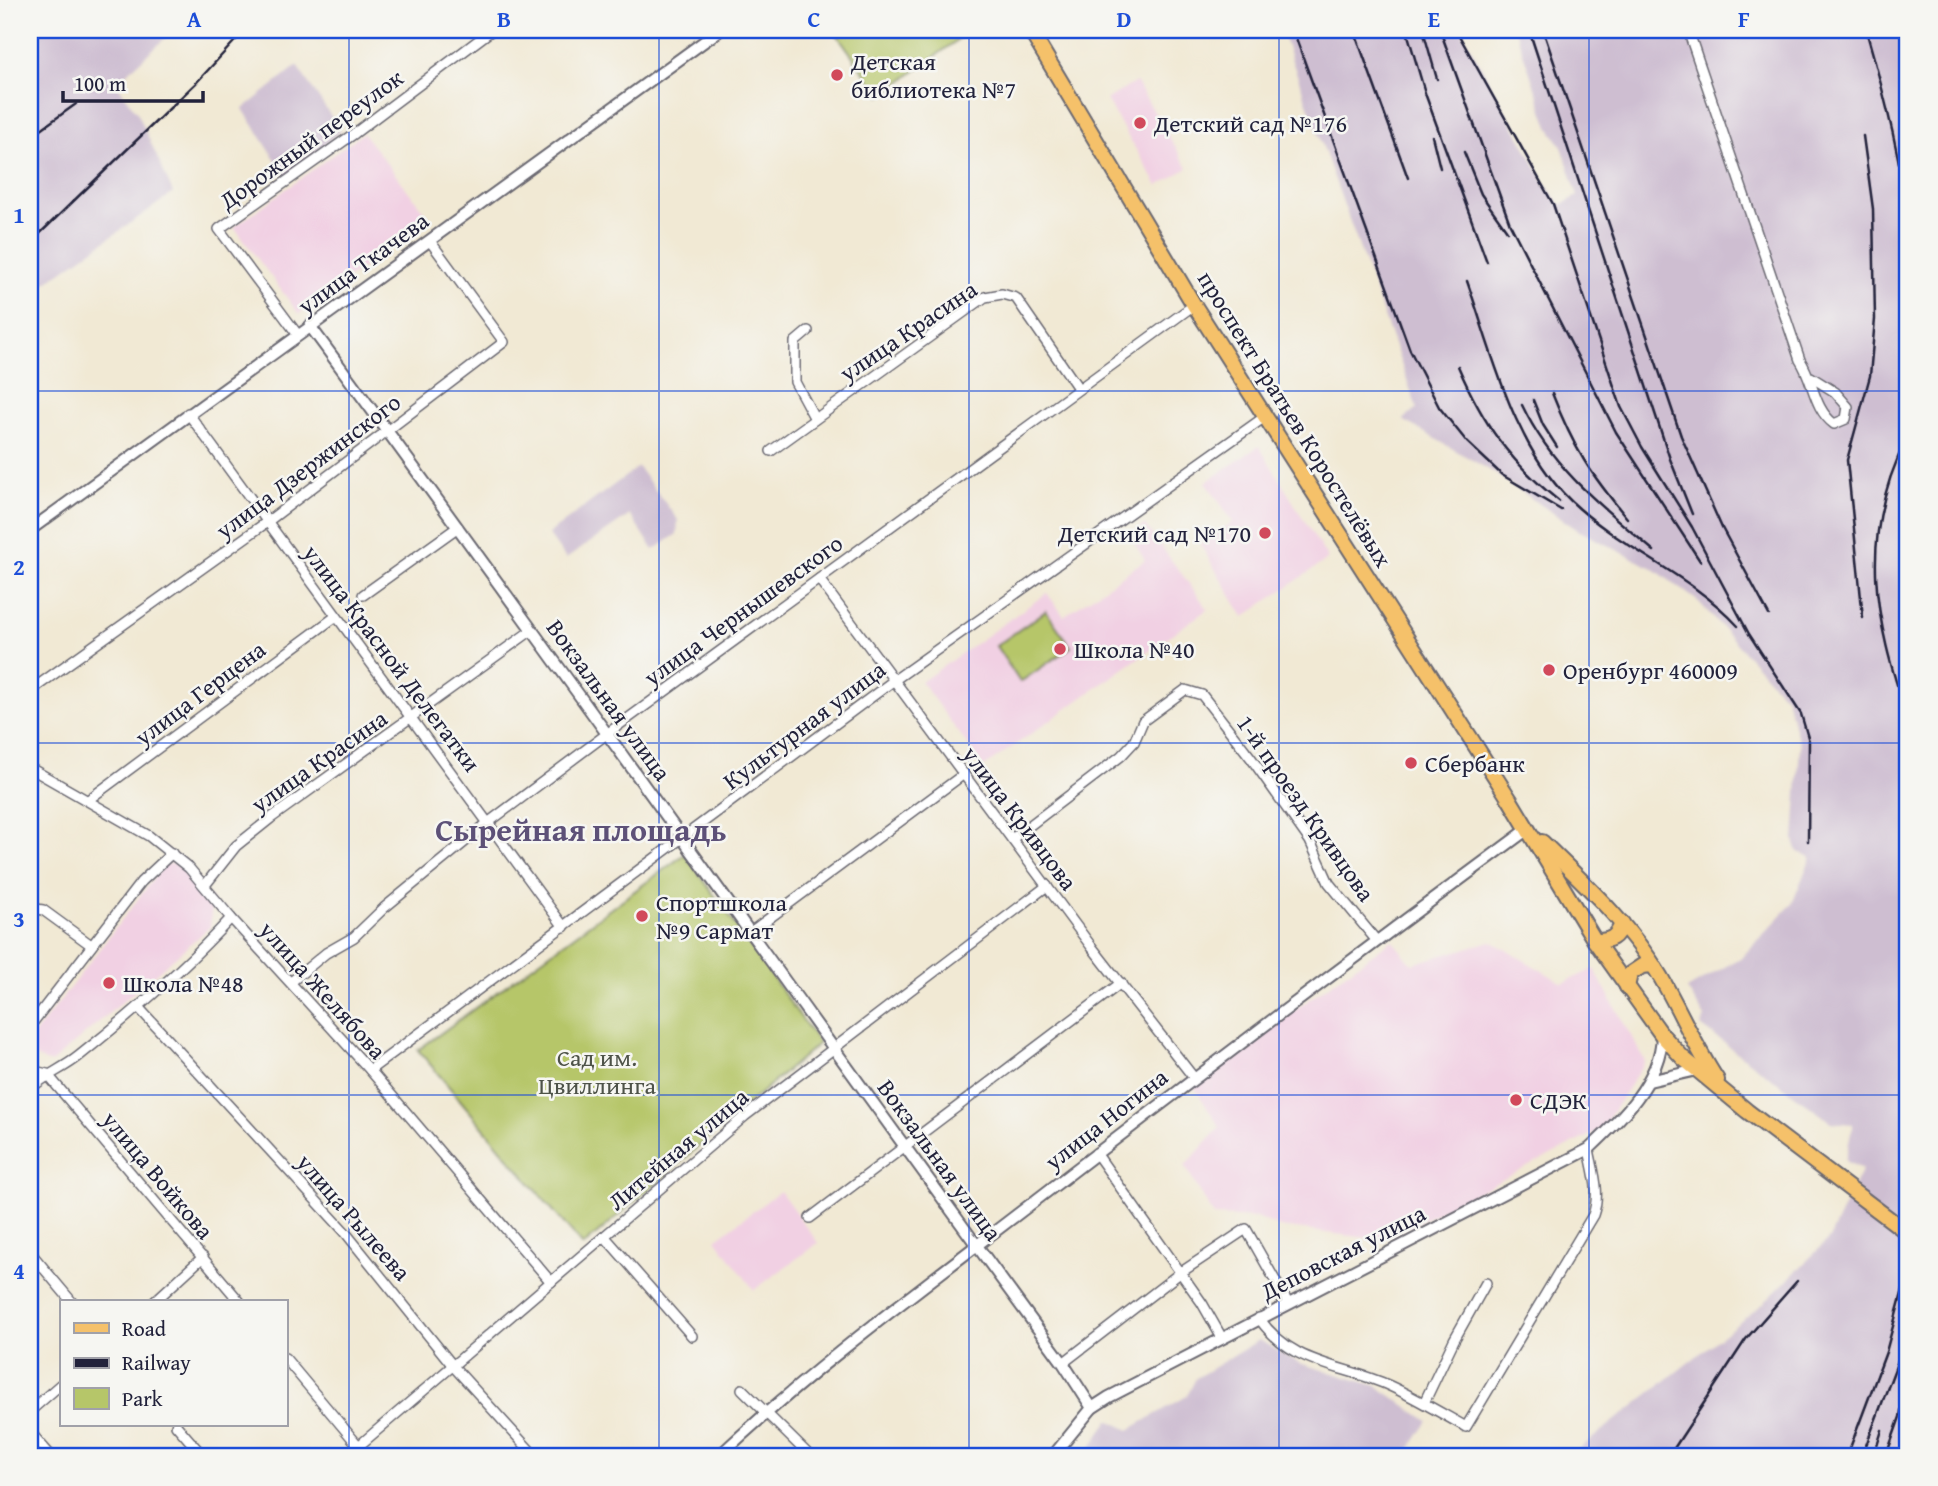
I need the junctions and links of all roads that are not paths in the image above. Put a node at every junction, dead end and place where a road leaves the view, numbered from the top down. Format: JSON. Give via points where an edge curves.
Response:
{"nodes":[{"id":1,"x":492,"y":30,"type":"edge"},
{"id":2,"x":720,"y":30,"type":"edge"},
{"id":3,"x":1030,"y":30,"type":"edge"},
{"id":4,"x":1688,"y":30,"type":"edge"},
{"id":5,"x":430,"y":240,"type":"junction"},
{"id":6,"x":1194,"y":305,"type":"junction"},
{"id":7,"x":310,"y":326,"type":"junction"},
{"id":8,"x":808,"y":331,"type":"dead end"},
{"id":9,"x":298,"y":335,"type":"junction"},
{"id":10,"x":1811,"y":377,"type":"junction"},
{"id":11,"x":1078,"y":388,"type":"junction"},
{"id":12,"x":188,"y":413,"type":"junction"},
{"id":13,"x":1266,"y":416,"type":"junction"},
{"id":14,"x":815,"y":419,"type":"junction"},
{"id":15,"x":387,"y":430,"type":"junction"},
{"id":16,"x":771,"y":451,"type":"dead end"},
{"id":17,"x":267,"y":522,"type":"junction"},
{"id":18,"x":458,"y":527,"type":"junction"},
{"id":19,"x":30,"y":530,"type":"edge"},
{"id":20,"x":819,"y":579,"type":"junction"},
{"id":21,"x":363,"y":595,"type":"dead end"},
{"id":22,"x":335,"y":617,"type":"junction"},
{"id":23,"x":532,"y":630,"type":"junction"},
{"id":24,"x":893,"y":681,"type":"junction"},
{"id":25,"x":30,"y":691,"type":"edge"},
{"id":26,"x":413,"y":718,"type":"junction"},
{"id":27,"x":608,"y":733,"type":"junction"},
{"id":28,"x":30,"y":768,"type":"edge"},
{"id":29,"x":964,"y":774,"type":"junction"},
{"id":30,"x":88,"y":800,"type":"junction"},
{"id":31,"x":489,"y":822,"type":"junction"},
{"id":32,"x":1528,"y":829,"type":"junction"},
{"id":33,"x":1012,"y":839,"type":"junction"},
{"id":34,"x":683,"y":840,"type":"junction"},
{"id":35,"x":172,"y":853,"type":"junction"},
{"id":36,"x":206,"y":884,"type":"junction"},
{"id":37,"x":1047,"y":886,"type":"junction"},
{"id":38,"x":30,"y":908,"type":"edge"},
{"id":39,"x":231,"y":918,"type":"junction"},
{"id":40,"x":1622,"y":923,"type":"junction"},
{"id":41,"x":564,"y":926,"type":"junction"},
{"id":42,"x":752,"y":932,"type":"junction"},
{"id":43,"x":1376,"y":940,"type":"junction"},
{"id":44,"x":1595,"y":941,"type":"junction"},
{"id":45,"x":91,"y":945,"type":"junction"},
{"id":46,"x":1653,"y":965,"type":"junction"},
{"id":47,"x":290,"y":982,"type":"junction"},
{"id":48,"x":1121,"y":983,"type":"junction"},
{"id":49,"x":1627,"y":987,"type":"junction"},
{"id":50,"x":139,"y":1009,"type":"junction"},
{"id":51,"x":30,"y":1026,"type":"edge"},
{"id":52,"x":1662,"y":1035,"type":"junction"},
{"id":53,"x":831,"y":1048,"type":"junction"},
{"id":54,"x":30,"y":1070,"type":"edge"},
{"id":55,"x":370,"y":1070,"type":"junction"},
{"id":56,"x":1697,"y":1070,"type":"junction"},
{"id":57,"x":47,"y":1074,"type":"junction"},
{"id":58,"x":1194,"y":1078,"type":"junction"},
{"id":59,"x":1649,"y":1081,"type":"junction"},
{"id":60,"x":30,"y":1089,"type":"edge"},
{"id":61,"x":1723,"y":1090,"type":"junction"},
{"id":62,"x":904,"y":1146,"type":"junction"},
{"id":63,"x":1588,"y":1149,"type":"junction"},
{"id":64,"x":1096,"y":1153,"type":"junction"},
{"id":65,"x":810,"y":1218,"type":"dead end"},
{"id":66,"x":1908,"y":1233,"type":"edge"},
{"id":67,"x":606,"y":1238,"type":"junction"},
{"id":68,"x":976,"y":1246,"type":"junction"},
{"id":69,"x":30,"y":1252,"type":"edge"},
{"id":70,"x":203,"y":1257,"type":"junction"},
{"id":71,"x":1180,"y":1273,"type":"junction"},
{"id":72,"x":551,"y":1282,"type":"junction"},
{"id":73,"x":1486,"y":1283,"type":"dead end"},
{"id":74,"x":70,"y":1300,"type":"edge"},
{"id":75,"x":156,"y":1300,"type":"edge"},
{"id":76,"x":238,"y":1300,"type":"edge"},
{"id":77,"x":1288,"y":1303,"type":"junction"},
{"id":78,"x":1259,"y":1318,"type":"junction"},
{"id":79,"x":692,"y":1336,"type":"dead end"},
{"id":80,"x":1222,"y":1338,"type":"junction"},
{"id":81,"x":287,"y":1359,"type":"edge"},
{"id":82,"x":1063,"y":1363,"type":"junction"},
{"id":83,"x":453,"y":1366,"type":"junction"},
{"id":84,"x":60,"y":1385,"type":"edge"},
{"id":85,"x":743,"y":1389,"type":"dead end"},
{"id":86,"x":1424,"y":1403,"type":"junction"},
{"id":87,"x":1092,"y":1408,"type":"junction"},
{"id":88,"x":30,"y":1410,"type":"edge"},
{"id":89,"x":765,"y":1413,"type":"junction"},
{"id":90,"x":177,"y":1426,"type":"edge"},
{"id":91,"x":30,"y":1432,"type":"edge"},
{"id":92,"x":358,"y":1447,"type":"junction"},
{"id":93,"x":51,"y":1456,"type":"edge"},
{"id":94,"x":203,"y":1456,"type":"edge"},
{"id":95,"x":347,"y":1456,"type":"edge"},
{"id":96,"x":367,"y":1456,"type":"edge"},
{"id":97,"x":535,"y":1456,"type":"edge"},
{"id":98,"x":719,"y":1456,"type":"edge"},
{"id":99,"x":810,"y":1456,"type":"edge"},
{"id":100,"x":1053,"y":1456,"type":"edge"}],
"edges":[{"from":1,"to":9,"type":"street","name":"Дорожный переулок","via":[[219,229]]},
{"from":2,"to":5,"type":"street","name":"улица Ткачева"},
{"from":3,"to":6,"type":"main road","name":"проспект Братьев Коростелёвых"},
{"from":4,"to":10,"type":"street","via":[[1800,360]]},
{"from":5,"to":7,"type":"street","name":"улица Ткачева"},
{"from":5,"to":15,"type":"street","name":"улица Дзержинского","via":[[504,342]]},
{"from":6,"to":11,"type":"street","name":"улица Чернышевского"},
{"from":6,"to":13,"type":"main road","name":"проспект Братьев Коростелёвых"},
{"from":7,"to":9,"type":"street","name":"улица Ткачева"},
{"from":7,"to":15,"type":"street","name":"Вокзальная улица"},
{"from":8,"to":14,"type":"street","via":[[795,342],[795,382]]},
{"from":9,"to":12,"type":"street","name":"улица Ткачева"},
{"from":10,"to":10,"type":"street","via":[[1848,407],[1846,419],[1834,424],[1823,415]]},
{"from":11,"to":14,"type":"street","name":"улица Красина","via":[[1016,298],[1002,294],[985,297]]},
{"from":11,"to":20,"type":"street","name":"улица Чернышевского"},
{"from":12,"to":17,"type":"street","name":"улица Красной Делегатки"},
{"from":12,"to":19,"type":"street","name":"улица Ткачева"},
{"from":13,"to":24,"type":"street","name":"Культурная улица"},
{"from":13,"to":32,"type":"main road","name":"проспект Братьев Коростелёвых"},
{"from":14,"to":16,"type":"street","name":"улица Красина"},
{"from":15,"to":17,"type":"street","name":"улица Дзержинского"},
{"from":15,"to":18,"type":"street","name":"Вокзальная улица"},
{"from":17,"to":22,"type":"street","name":"улица Красной Делегатки"},
{"from":17,"to":25,"type":"street","name":"улица Дзержинского"},
{"from":18,"to":21,"type":"street"},
{"from":18,"to":23,"type":"street","name":"Вокзальная улица"},
{"from":20,"to":24,"type":"street","name":"улица Кривцова"},
{"from":20,"to":27,"type":"street","name":"улица Чернышевского"},
{"from":22,"to":26,"type":"street","name":"улица Красной Делегатки"},
{"from":22,"to":30,"type":"street","name":"улица Герцена"},
{"from":23,"to":26,"type":"street","name":"улица Красина"},
{"from":23,"to":27,"type":"street","name":"Вокзальная улица"},
{"from":24,"to":29,"type":"street","name":"улица Кривцова"},
{"from":24,"to":34,"type":"street","name":"Культурная улица"},
{"from":26,"to":31,"type":"street","name":"улица Красной Делегатки"},
{"from":26,"to":36,"type":"street","name":"улица Красина","via":[[236,846]]},
{"from":27,"to":31,"type":"street","name":"улица Чернышевского"},
{"from":27,"to":34,"type":"street","name":"Вокзальная улица"},
{"from":28,"to":30,"type":"street","name":"улица Желябова"},
{"from":29,"to":33,"type":"street","name":"улица Кривцова"},
{"from":29,"to":42,"type":"street"},
{"from":30,"to":35,"type":"street","name":"улица Желябова"},
{"from":31,"to":41,"type":"street","name":"улица Красной Делегатки"},
{"from":31,"to":47,"type":"street","name":"улица Чернышевского","via":[[354,937]]},
{"from":32,"to":40,"type":"main road","name":"проспект Братьев Коростелёвых"},
{"from":32,"to":43,"type":"street","name":"улица Ногина"},
{"from":32,"to":44,"type":"main road","name":"проспект Братьев Коростелёвых"},
{"from":33,"to":37,"type":"street","name":"улица Кривцова"},
{"from":33,"to":43,"type":"street","name":"1-й проезд Кривцова","via":[[1121,756],[1134,743],[1143,721],[1185,690],[1202,695],[1251,758],[1310,841],[1329,883]]},
{"from":34,"to":41,"type":"street","name":"Культурная улица"},
{"from":34,"to":42,"type":"street","name":"Вокзальная улица"},
{"from":35,"to":36,"type":"street","name":"улица Желябова"},
{"from":35,"to":45,"type":"street","via":[[141,882]]},
{"from":36,"to":39,"type":"street","name":"улица Желябова"},
{"from":37,"to":48,"type":"street","name":"улица Кривцова"},
{"from":37,"to":53,"type":"street","name":"Литейная улица"},
{"from":38,"to":45,"type":"street","via":[[43,910]]},
{"from":39,"to":47,"type":"street","name":"улица Желябова"},
{"from":39,"to":50,"type":"street"},
{"from":40,"to":44,"type":"main road","via":[[1619,935]]},
{"from":40,"to":46,"type":"main road","name":"проспект Братьев Коростелёвых"},
{"from":41,"to":55,"type":"street","name":"Культурная улица"},
{"from":42,"to":53,"type":"street","name":"Вокзальная улица"},
{"from":43,"to":58,"type":"street","name":"улица Ногина"},
{"from":44,"to":49,"type":"main road","name":"проспект Братьев Коростелёвых"},
{"from":45,"to":51,"type":"street"},
{"from":46,"to":49,"type":"main road","via":[[1630,974]]},
{"from":46,"to":61,"type":"main road","name":"проспект Братьев Коростелёвых","via":[[1696,1049]]},
{"from":47,"to":55,"type":"street","name":"улица Желябова"},
{"from":48,"to":58,"type":"street","name":"улица Кривцова"},
{"from":48,"to":62,"type":"street"},
{"from":49,"to":52,"type":"main road","name":"проспект Братьев Коростелёвых"},
{"from":50,"to":57,"type":"street","via":[[64,1068]]},
{"from":50,"to":83,"type":"street","name":"улица Рылеева","via":[[345,1232]]},
{"from":52,"to":56,"type":"main road","name":"проспект Братьев Коростелёвых"},
{"from":52,"to":59,"type":"street","name":"Деповская улица","via":[[1659,1061]]},
{"from":53,"to":62,"type":"street","name":"Вокзальная улица"},
{"from":53,"to":67,"type":"street","name":"Литейная улица","via":[[620,1220]]},
{"from":54,"to":57,"type":"street"},
{"from":55,"to":72,"type":"street","name":"улица Желябова"},
{"from":56,"to":59,"type":"street"},
{"from":56,"to":61,"type":"main road","name":"проспект Братьев Коростелёвых"},
{"from":57,"to":60,"type":"street"},
{"from":57,"to":70,"type":"street","name":"улица Войкова"},
{"from":58,"to":64,"type":"street","name":"улица Ногина"},
{"from":59,"to":63,"type":"street","name":"Деповская улица","via":[[1608,1132]]},
{"from":61,"to":66,"type":"main road","name":"проспект Братьев Коростелёвых"},
{"from":62,"to":65,"type":"street"},
{"from":62,"to":68,"type":"street","name":"Вокзальная улица"},
{"from":63,"to":77,"type":"street","name":"Деповская улица"},
{"from":63,"to":86,"type":"street","via":[[1596,1184],[1593,1215],[1466,1427]]},
{"from":64,"to":68,"type":"street","name":"улица Ногина"},
{"from":64,"to":71,"type":"street"},
{"from":67,"to":72,"type":"street","name":"Литейная улица"},
{"from":67,"to":79,"type":"street"},
{"from":68,"to":82,"type":"street","name":"Вокзальная улица"},
{"from":68,"to":89,"type":"street","name":"улица Ногина"},
{"from":69,"to":74,"type":"street"},
{"from":70,"to":75,"type":"street"},
{"from":70,"to":76,"type":"street","name":"улица Войкова"},
{"from":71,"to":77,"type":"street","via":[[1247,1229]]},
{"from":71,"to":80,"type":"street"},
{"from":71,"to":82,"type":"street"},
{"from":72,"to":83,"type":"street","name":"Литейная улица"},
{"from":73,"to":86,"type":"street"},
{"from":77,"to":78,"type":"street","name":"Деповская улица"},
{"from":78,"to":80,"type":"street","name":"Деповская улица"},
{"from":78,"to":86,"type":"street","via":[[1284,1346]]},
{"from":80,"to":87,"type":"street","name":"Деповская улица"},
{"from":81,"to":92,"type":"street"},
{"from":82,"to":87,"type":"street","name":"Вокзальная улица"},
{"from":83,"to":92,"type":"street","name":"Литейная улица"},
{"from":83,"to":97,"type":"street","name":"улица Рылеева"},
{"from":84,"to":88,"type":"street"},
{"from":85,"to":89,"type":"street"},
{"from":87,"to":100,"type":"street","name":"Деповская улица"},
{"from":89,"to":98,"type":"street","name":"улица Ногина"},
{"from":89,"to":99,"type":"street"},
{"from":90,"to":94,"type":"street"},
{"from":91,"to":93,"type":"street"},
{"from":92,"to":95,"type":"street","name":"Литейная улица"},
{"from":92,"to":96,"type":"street"}]}
